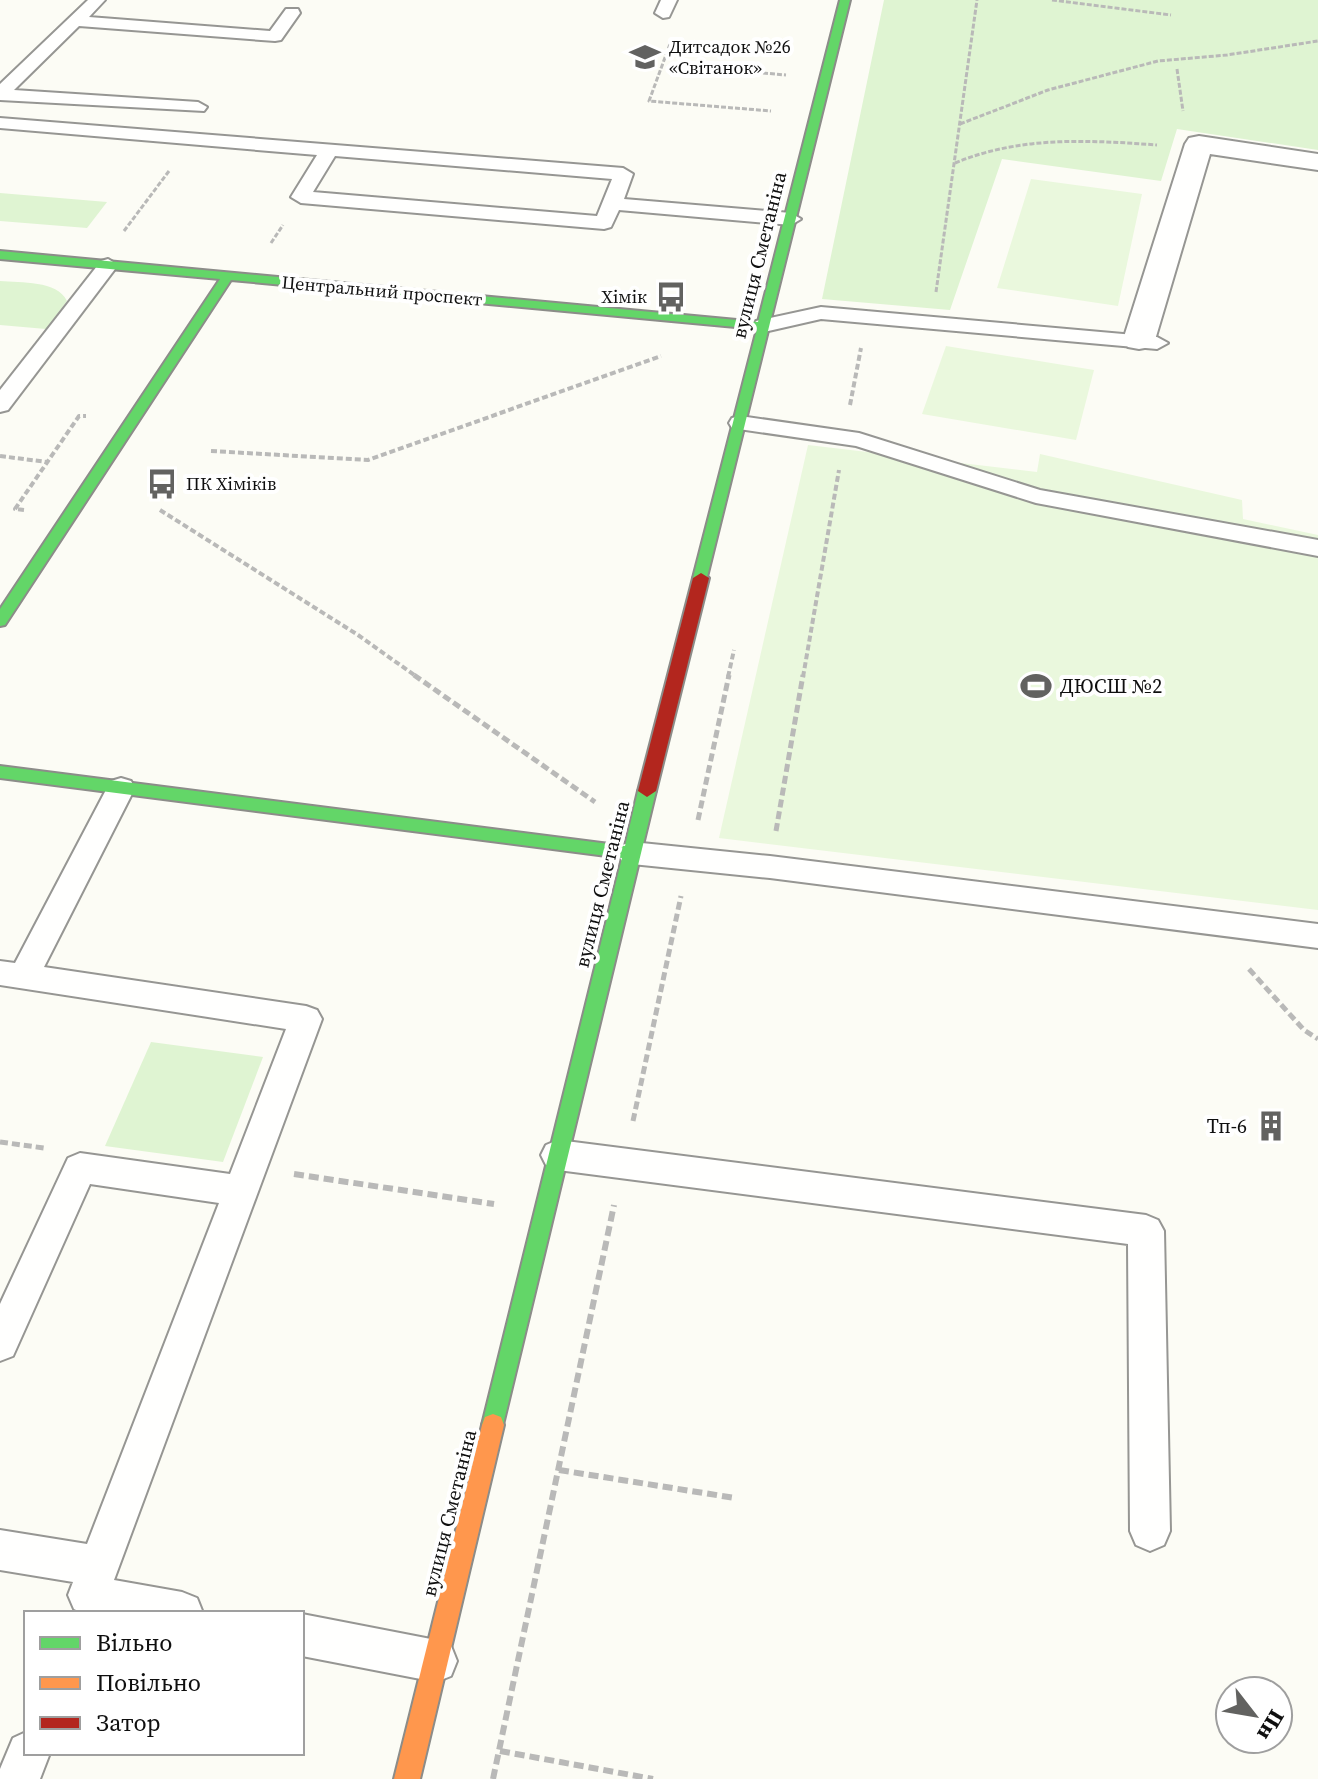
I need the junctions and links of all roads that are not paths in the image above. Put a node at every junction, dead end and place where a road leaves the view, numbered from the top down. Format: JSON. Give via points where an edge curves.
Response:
{"nodes":[{"id":1,"x":97,"y":0,"type":"edge"},
{"id":2,"x":845,"y":0,"type":"edge"},
{"id":3,"x":292,"y":13,"type":"dead end"},
{"id":4,"x":75,"y":21,"type":"junction"},
{"id":5,"x":0,"y":94,"type":"edge"},
{"id":6,"x":198,"y":107,"type":"dead end"},
{"id":7,"x":0,"y":123,"type":"edge"},
{"id":8,"x":329,"y":150,"type":"junction"},
{"id":9,"x":1318,"y":162,"type":"edge"},
{"id":10,"x":612,"y":204,"type":"junction"},
{"id":11,"x":791,"y":219,"type":"junction"},
{"id":12,"x":0,"y":255,"type":"edge"},
{"id":13,"x":108,"y":265,"type":"junction"},
{"id":14,"x":228,"y":276,"type":"junction"},
{"id":15,"x":764,"y":326,"type":"junction"},
{"id":16,"x":1148,"y":341,"type":"joint"},
{"id":17,"x":0,"y":405,"type":"edge"},
{"id":18,"x":740,"y":423,"type":"junction"},
{"id":19,"x":1318,"y":548,"type":"edge"},
{"id":20,"x":0,"y":621,"type":"edge"},
{"id":21,"x":0,"y":772,"type":"edge"},
{"id":22,"x":121,"y":788,"type":"junction"},
{"id":23,"x":632,"y":853,"type":"junction"},
{"id":24,"x":1318,"y":936,"type":"edge"},
{"id":25,"x":12,"y":975,"type":"edge"},
{"id":26,"x":558,"y":1155,"type":"junction"},
{"id":27,"x":246,"y":1179,"type":"junction"},
{"id":28,"x":0,"y":1344,"type":"edge"},
{"id":29,"x":1150,"y":1531,"type":"dead end"},
{"id":30,"x":0,"y":1550,"type":"edge"},
{"id":31,"x":89,"y":1592,"type":"edge"},
{"id":32,"x":173,"y":1611,"type":"edge"},
{"id":33,"x":304,"y":1635,"type":"edge"},
{"id":34,"x":436,"y":1661,"type":"junction"},
{"id":35,"x":27,"y":1755,"type":"edge"},
{"id":36,"x":18,"y":1779,"type":"edge"},
{"id":37,"x":407,"y":1779,"type":"edge"}],
"edges":[{"from":1,"to":4,"type":"lane"},
{"from":2,"to":11,"type":"street","name":"вулиця Сметаніна"},
{"from":3,"to":4,"type":"lane","via":[[275,36]]},
{"from":4,"to":5,"type":"lane"},
{"from":5,"to":6,"type":"lane"},
{"from":7,"to":8,"type":"lane"},
{"from":8,"to":10,"type":"lane","via":[[623,174]]},
{"from":8,"to":10,"type":"lane","via":[[301,197],[604,223]]},
{"from":9,"to":16,"type":"street","via":[[1199,144]]},
{"from":10,"to":11,"type":"lane"},
{"from":11,"to":15,"type":"street","name":"вулиця Сметаніна"},
{"from":12,"to":13,"type":"street","name":"Центральний проспект"},
{"from":13,"to":14,"type":"street","name":"Центральний проспект"},
{"from":13,"to":17,"type":"lane"},
{"from":14,"to":15,"type":"street","name":"Центральний проспект"},
{"from":14,"to":20,"type":"street"},
{"from":15,"to":16,"type":"lane","via":[[821,313]]},
{"from":15,"to":18,"type":"street","name":"вулиця Сметаніна"},
{"from":18,"to":19,"type":"lane","via":[[844,438],[1036,496]]},
{"from":18,"to":23,"type":"street","name":"вулиця Сметаніна"},
{"from":21,"to":22,"type":"street"},
{"from":22,"to":23,"type":"street"},
{"from":22,"to":25,"type":"lane"},
{"from":23,"to":24,"type":"lane"},
{"from":23,"to":26,"type":"street","name":"вулиця Сметаніна"},
{"from":25,"to":27,"type":"lane","via":[[306,1019]]},
{"from":26,"to":29,"type":"lane","via":[[1146,1231]]},
{"from":26,"to":34,"type":"street","name":"вулиця Сметаніна"},
{"from":27,"to":28,"type":"lane","via":[[80,1168]]},
{"from":27,"to":31,"type":"lane"},
{"from":30,"to":31,"type":"lane"},
{"from":31,"to":32,"type":"lane"},
{"from":33,"to":34,"type":"lane"},
{"from":34,"to":37,"type":"street","name":"вулиця Сметаніна"},
{"from":35,"to":36,"type":"lane"}]}
